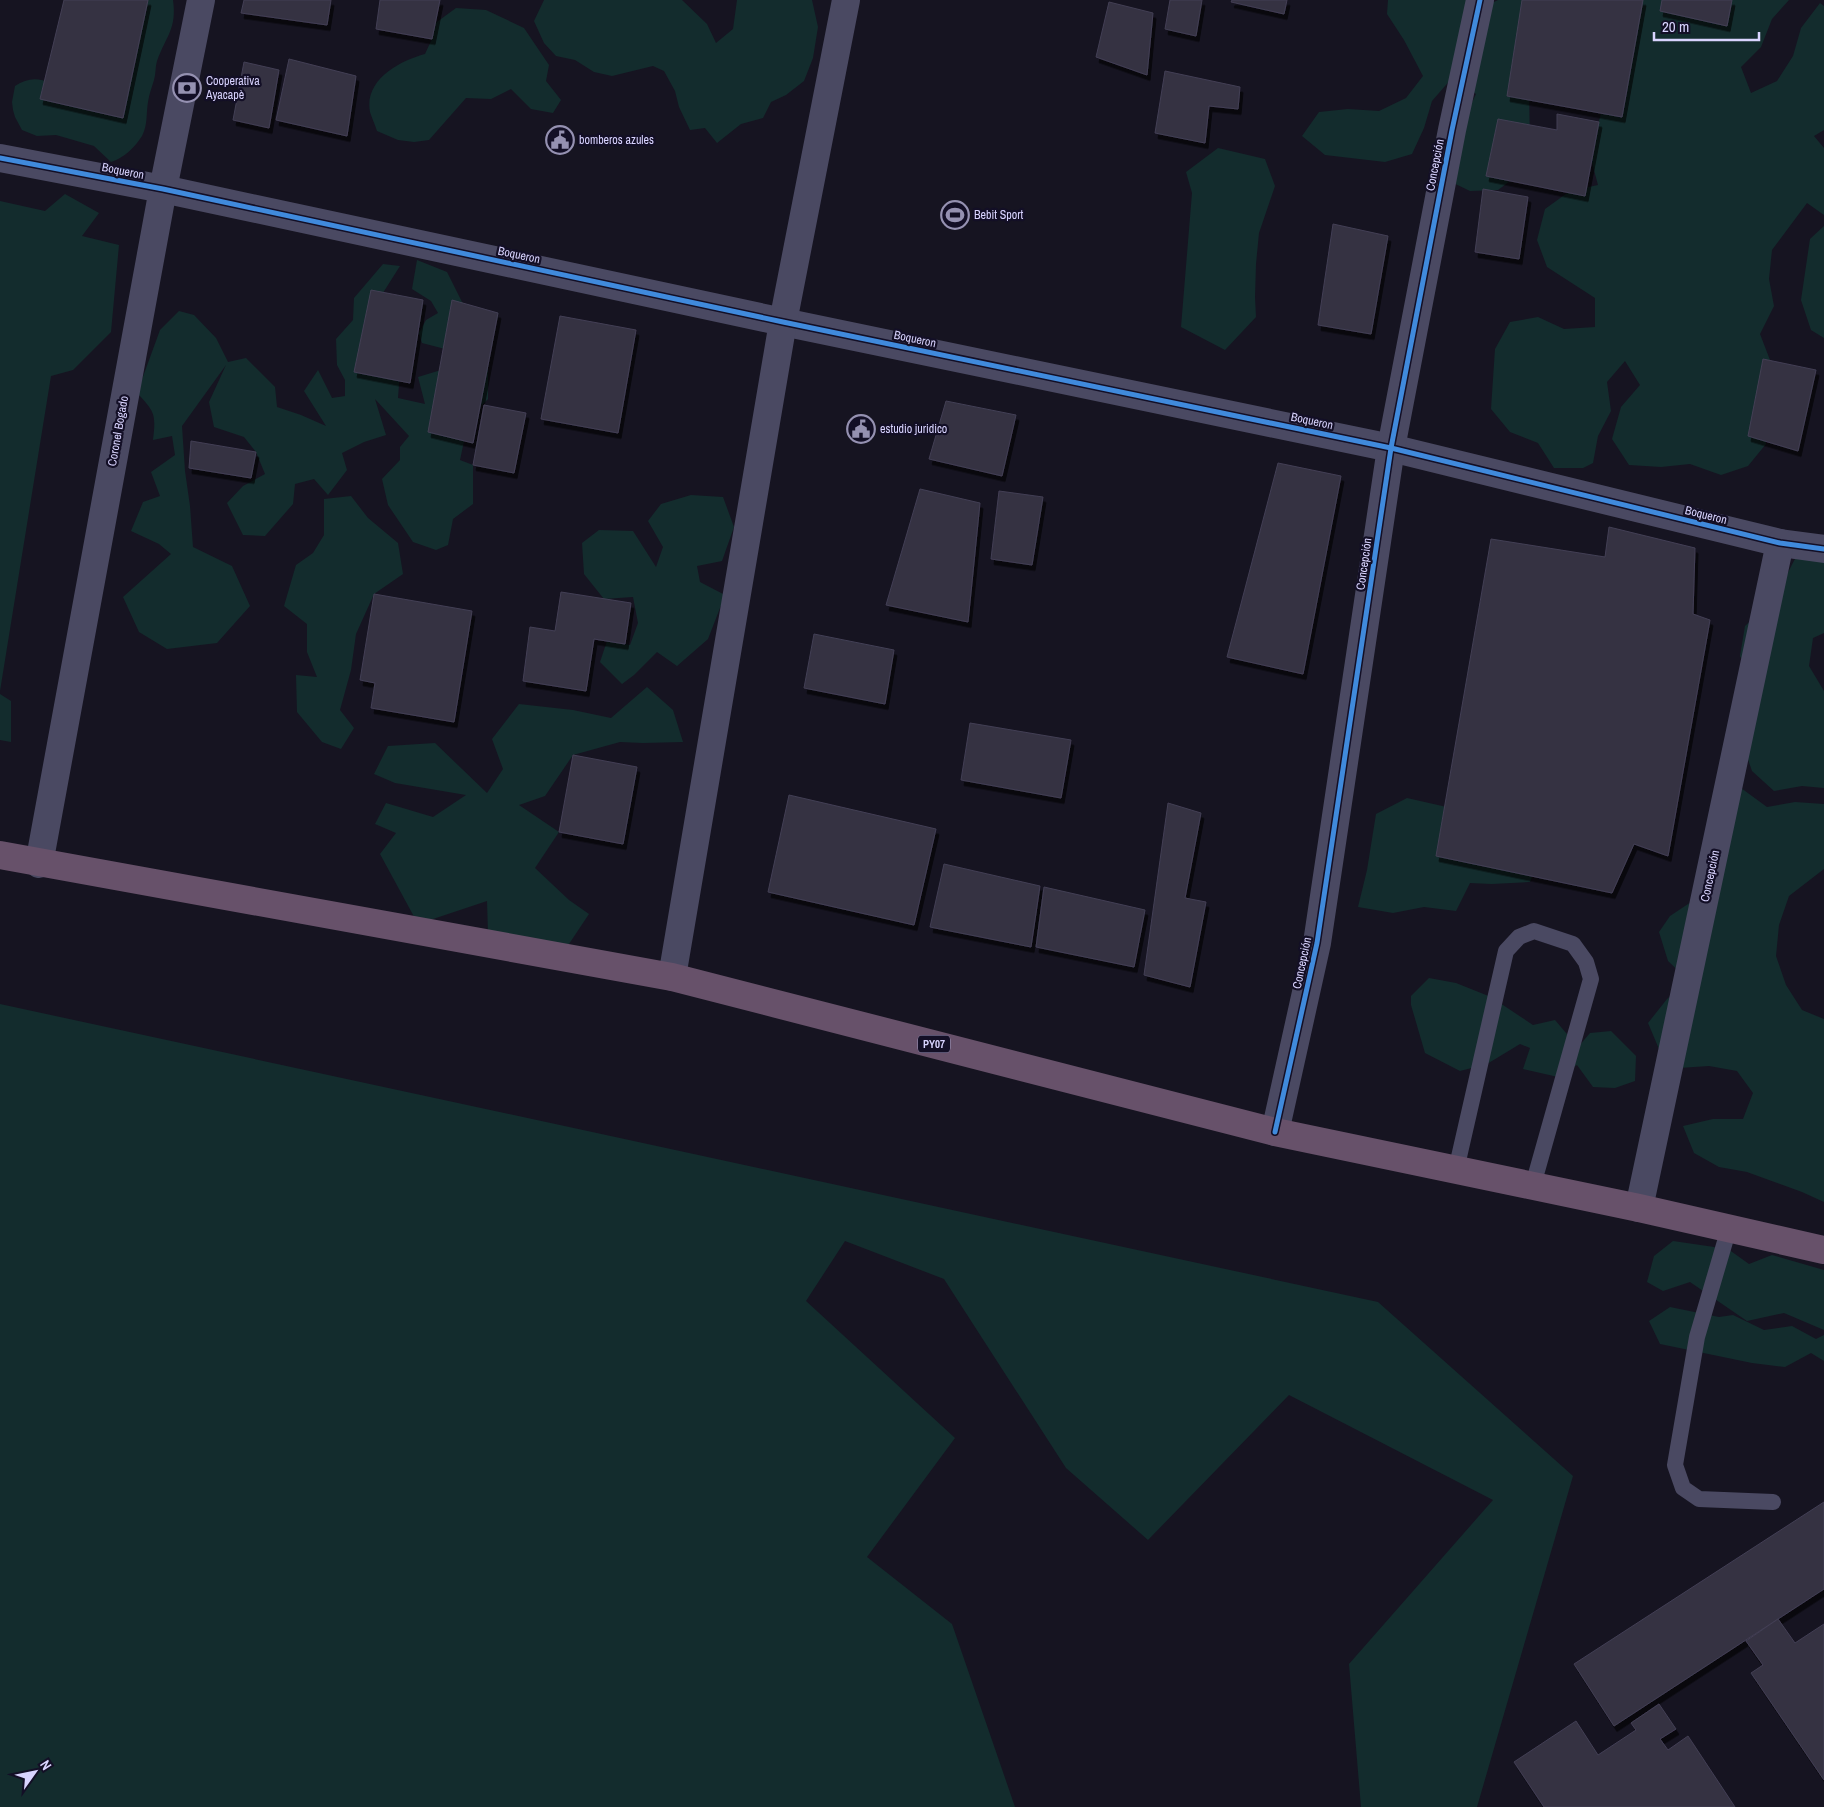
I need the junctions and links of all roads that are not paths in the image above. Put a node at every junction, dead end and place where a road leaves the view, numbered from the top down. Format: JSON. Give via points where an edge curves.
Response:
{"nodes":[{"id":1,"x":201,"y":0,"type":"edge"},
{"id":2,"x":846,"y":0,"type":"edge"},
{"id":3,"x":1480,"y":0,"type":"edge"},
{"id":4,"x":0,"y":158,"type":"edge"},
{"id":5,"x":163,"y":189,"type":"junction"},
{"id":6,"x":783,"y":322,"type":"junction"},
{"id":7,"x":1391,"y":448,"type":"junction"},
{"id":8,"x":1780,"y":543,"type":"junction"},
{"id":9,"x":1824,"y":549,"type":"edge"},
{"id":10,"x":0,"y":855,"type":"edge"},
{"id":11,"x":39,"y":864,"type":"junction"},
{"id":12,"x":672,"y":977,"type":"junction"},
{"id":13,"x":1276,"y":1132,"type":"junction"},
{"id":14,"x":1456,"y":1170,"type":"junction"},
{"id":15,"x":1533,"y":1185,"type":"junction"},
{"id":16,"x":1639,"y":1208,"type":"junction"},
{"id":17,"x":1729,"y":1228,"type":"junction"},
{"id":18,"x":1824,"y":1250,"type":"edge"},
{"id":19,"x":1773,"y":1502,"type":"dead end"}],
"edges":[{"from":1,"to":5,"type":"street","name":"Coronel Bogado"},
{"from":2,"to":6,"type":"street"},
{"from":3,"to":7,"type":"street","name":"Concepción"},
{"from":4,"to":5,"type":"street","name":"Boqueron"},
{"from":5,"to":6,"type":"street","name":"Boqueron"},
{"from":5,"to":11,"type":"street","name":"Coronel Bogado"},
{"from":6,"to":7,"type":"street","name":"Boqueron"},
{"from":6,"to":12,"type":"street"},
{"from":7,"to":8,"type":"street","name":"Boqueron"},
{"from":7,"to":13,"type":"street","name":"Concepción","via":[[1317,943]]},
{"from":8,"to":9,"type":"street","name":"Boqueron"},
{"from":8,"to":16,"type":"street","name":"Concepción"},
{"from":10,"to":11,"type":"highway","number":"PY07"},
{"from":11,"to":12,"type":"highway","number":"PY07"},
{"from":12,"to":13,"type":"highway","number":"PY07"},
{"from":13,"to":14,"type":"highway","number":"PY07"},
{"from":14,"to":15,"type":"highway","number":"PY07"},
{"from":14,"to":15,"type":"lane","via":[[1506,951],[1519,937],[1534,931],[1572,944],[1586,962],[1591,979]]},
{"from":15,"to":16,"type":"highway","number":"PY07"},
{"from":16,"to":17,"type":"highway","number":"PY07"},
{"from":17,"to":18,"type":"highway","number":"PY07"},
{"from":17,"to":19,"type":"lane","via":[[1697,1337],[1675,1465],[1682,1488],[1699,1499]]}]}
